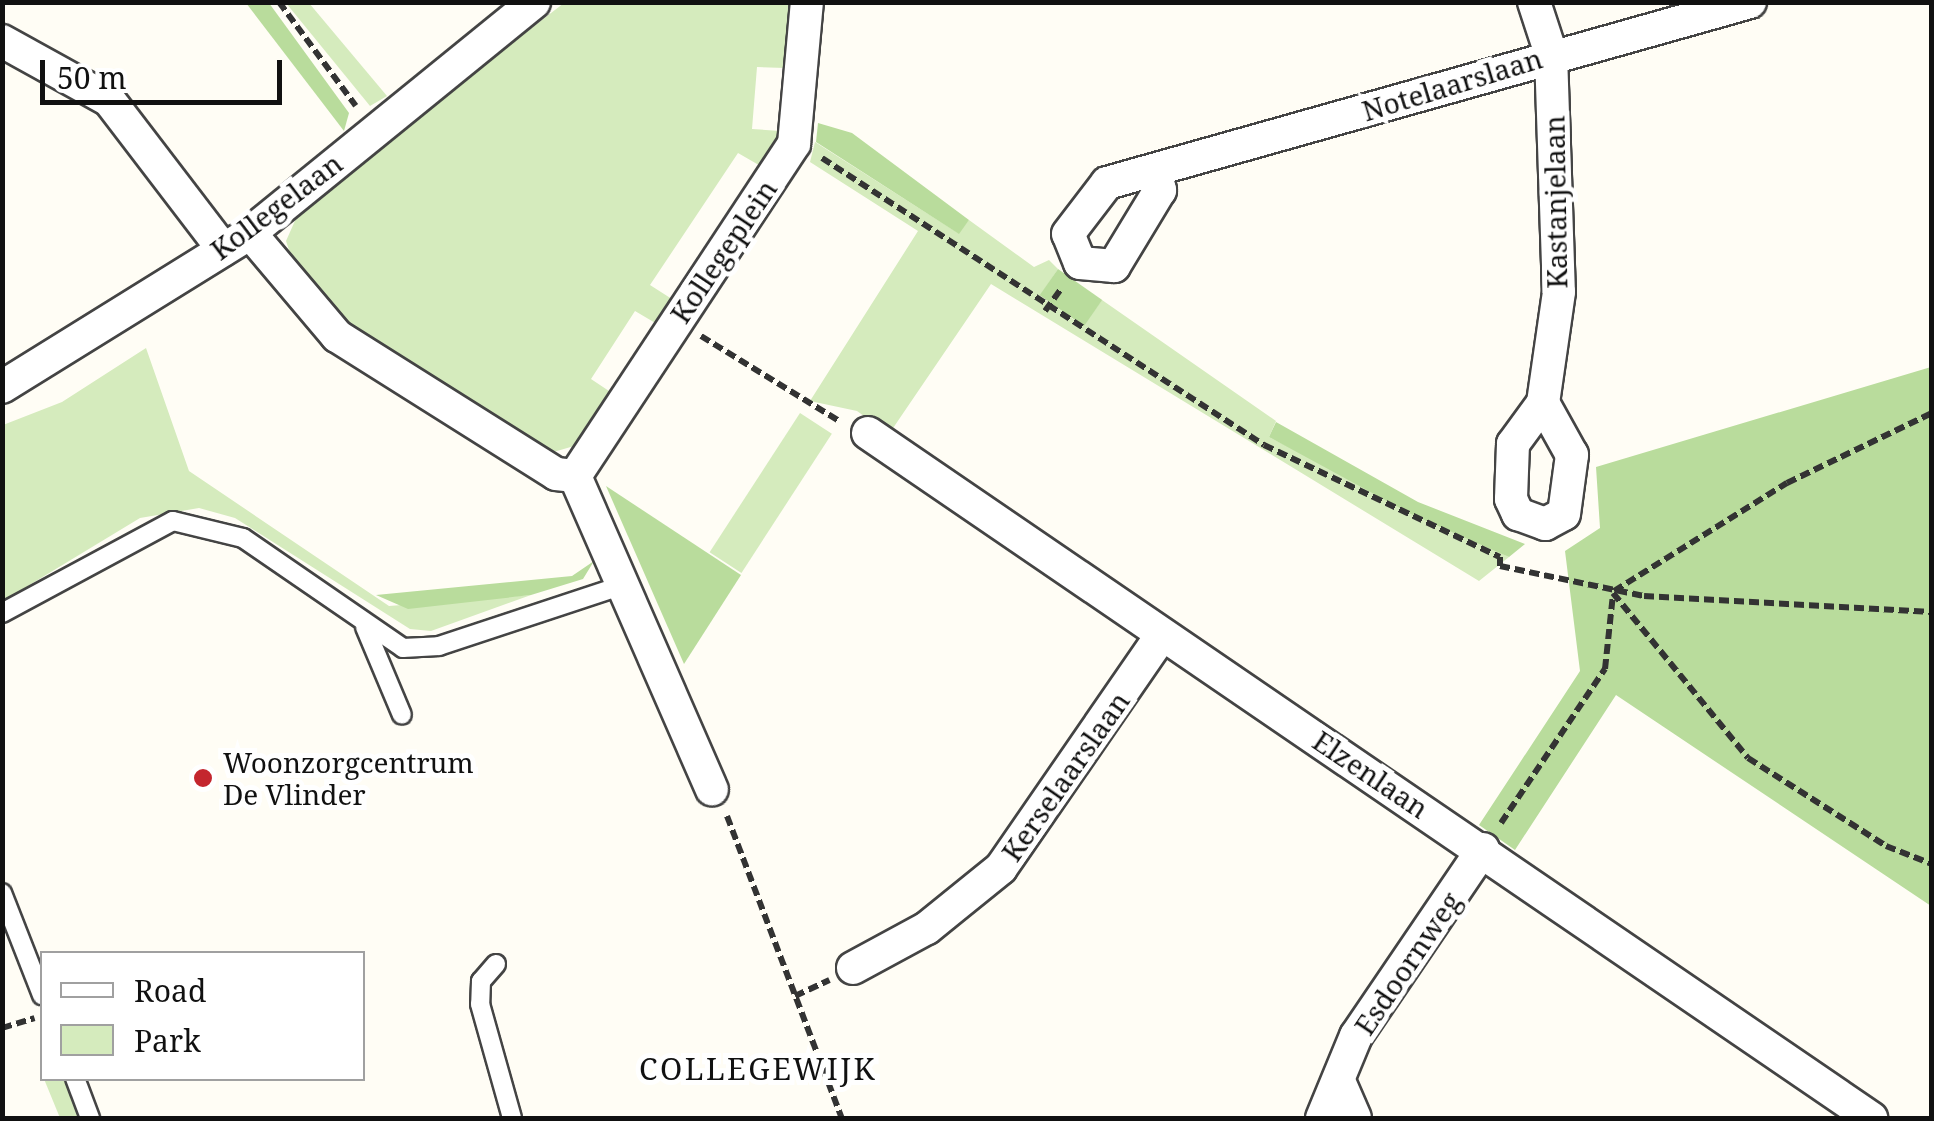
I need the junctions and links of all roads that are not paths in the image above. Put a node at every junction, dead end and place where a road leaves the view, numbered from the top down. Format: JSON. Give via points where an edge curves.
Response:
{"nodes":[{"id":1,"x":808,"y":2,"type":"edge"},
{"id":2,"x":1534,"y":2,"type":"edge"},
{"id":3,"x":1750,"y":2,"type":"edge"},
{"id":4,"x":525,"y":5,"type":"edge"},
{"id":5,"x":2,"y":40,"type":"edge"},
{"id":6,"x":1551,"y":54,"type":"junction"},
{"id":7,"x":1156,"y":176,"type":"dead end"},
{"id":8,"x":236,"y":241,"type":"junction"},
{"id":9,"x":2,"y":387,"type":"edge"},
{"id":10,"x":1543,"y":403,"type":"dead end"},
{"id":11,"x":868,"y":433,"type":"road end"},
{"id":12,"x":575,"y":476,"type":"junction"},
{"id":13,"x":623,"y":585,"type":"junction"},
{"id":14,"x":2,"y":613,"type":"edge"},
{"id":15,"x":365,"y":627,"type":"junction"},
{"id":16,"x":1162,"y":635,"type":"junction"},
{"id":17,"x":403,"y":648,"type":"junction"},
{"id":18,"x":386,"y":677,"type":"junction"},
{"id":19,"x":402,"y":715,"type":"dead end"},
{"id":20,"x":712,"y":789,"type":"road end"},
{"id":21,"x":1483,"y":849,"type":"junction"},
{"id":22,"x":2,"y":893,"type":"edge"},
{"id":23,"x":496,"y":964,"type":"dead end"},
{"id":24,"x":853,"y":968,"type":"dead end"},
{"id":25,"x":40,"y":990,"type":"edge"},
{"id":26,"x":1339,"y":1080,"type":"junction"},
{"id":27,"x":76,"y":1081,"type":"edge"},
{"id":28,"x":90,"y":1118,"type":"edge"},
{"id":29,"x":512,"y":1118,"type":"edge"},
{"id":30,"x":1322,"y":1118,"type":"edge"},
{"id":31,"x":1355,"y":1118,"type":"edge"},
{"id":32,"x":1871,"y":1118,"type":"edge"}],
"edges":[{"from":1,"to":12,"type":"street","name":"Kollegeplein","via":[[794,144]]},
{"from":2,"to":6,"type":"street","name":"Kastanjelaan"},
{"from":3,"to":6,"type":"street","name":"Notelaarslaan"},
{"from":4,"to":8,"type":"street","name":"Kollegelaan"},
{"from":5,"to":8,"type":"street","via":[[108,100]]},
{"from":6,"to":7,"type":"street","name":"Notelaarslaan"},
{"from":6,"to":10,"type":"street","name":"Kastanjelaan","via":[[1559,292]]},
{"from":8,"to":9,"type":"street","name":"Kollegelaan"},
{"from":8,"to":12,"type":"street","via":[[337,336],[556,474]]},
{"from":11,"to":16,"type":"street","name":"Elzenlaan"},
{"from":12,"to":13,"type":"street"},
{"from":13,"to":17,"type":"lane","via":[[439,646]]},
{"from":13,"to":20,"type":"street"},
{"from":14,"to":15,"type":"lane","via":[[173,521],[243,538]]},
{"from":15,"to":17,"type":"lane"},
{"from":15,"to":18,"type":"lane"},
{"from":16,"to":21,"type":"street","name":"Elzenlaan"},
{"from":16,"to":24,"type":"street","name":"Kerselaarslaan","via":[[1001,868],[927,928]]},
{"from":17,"to":18,"type":"lane"},
{"from":18,"to":19,"type":"lane"},
{"from":21,"to":26,"type":"street","name":"Esdoornweg","via":[[1356,1036]]},
{"from":21,"to":32,"type":"street","name":"Elzenlaan"},
{"from":22,"to":25,"type":"lane"},
{"from":23,"to":29,"type":"lane","via":[[481,981],[480,1004]]},
{"from":26,"to":30,"type":"street","name":"Esdoornweg"},
{"from":26,"to":31,"type":"street"},
{"from":27,"to":28,"type":"lane"}]}
